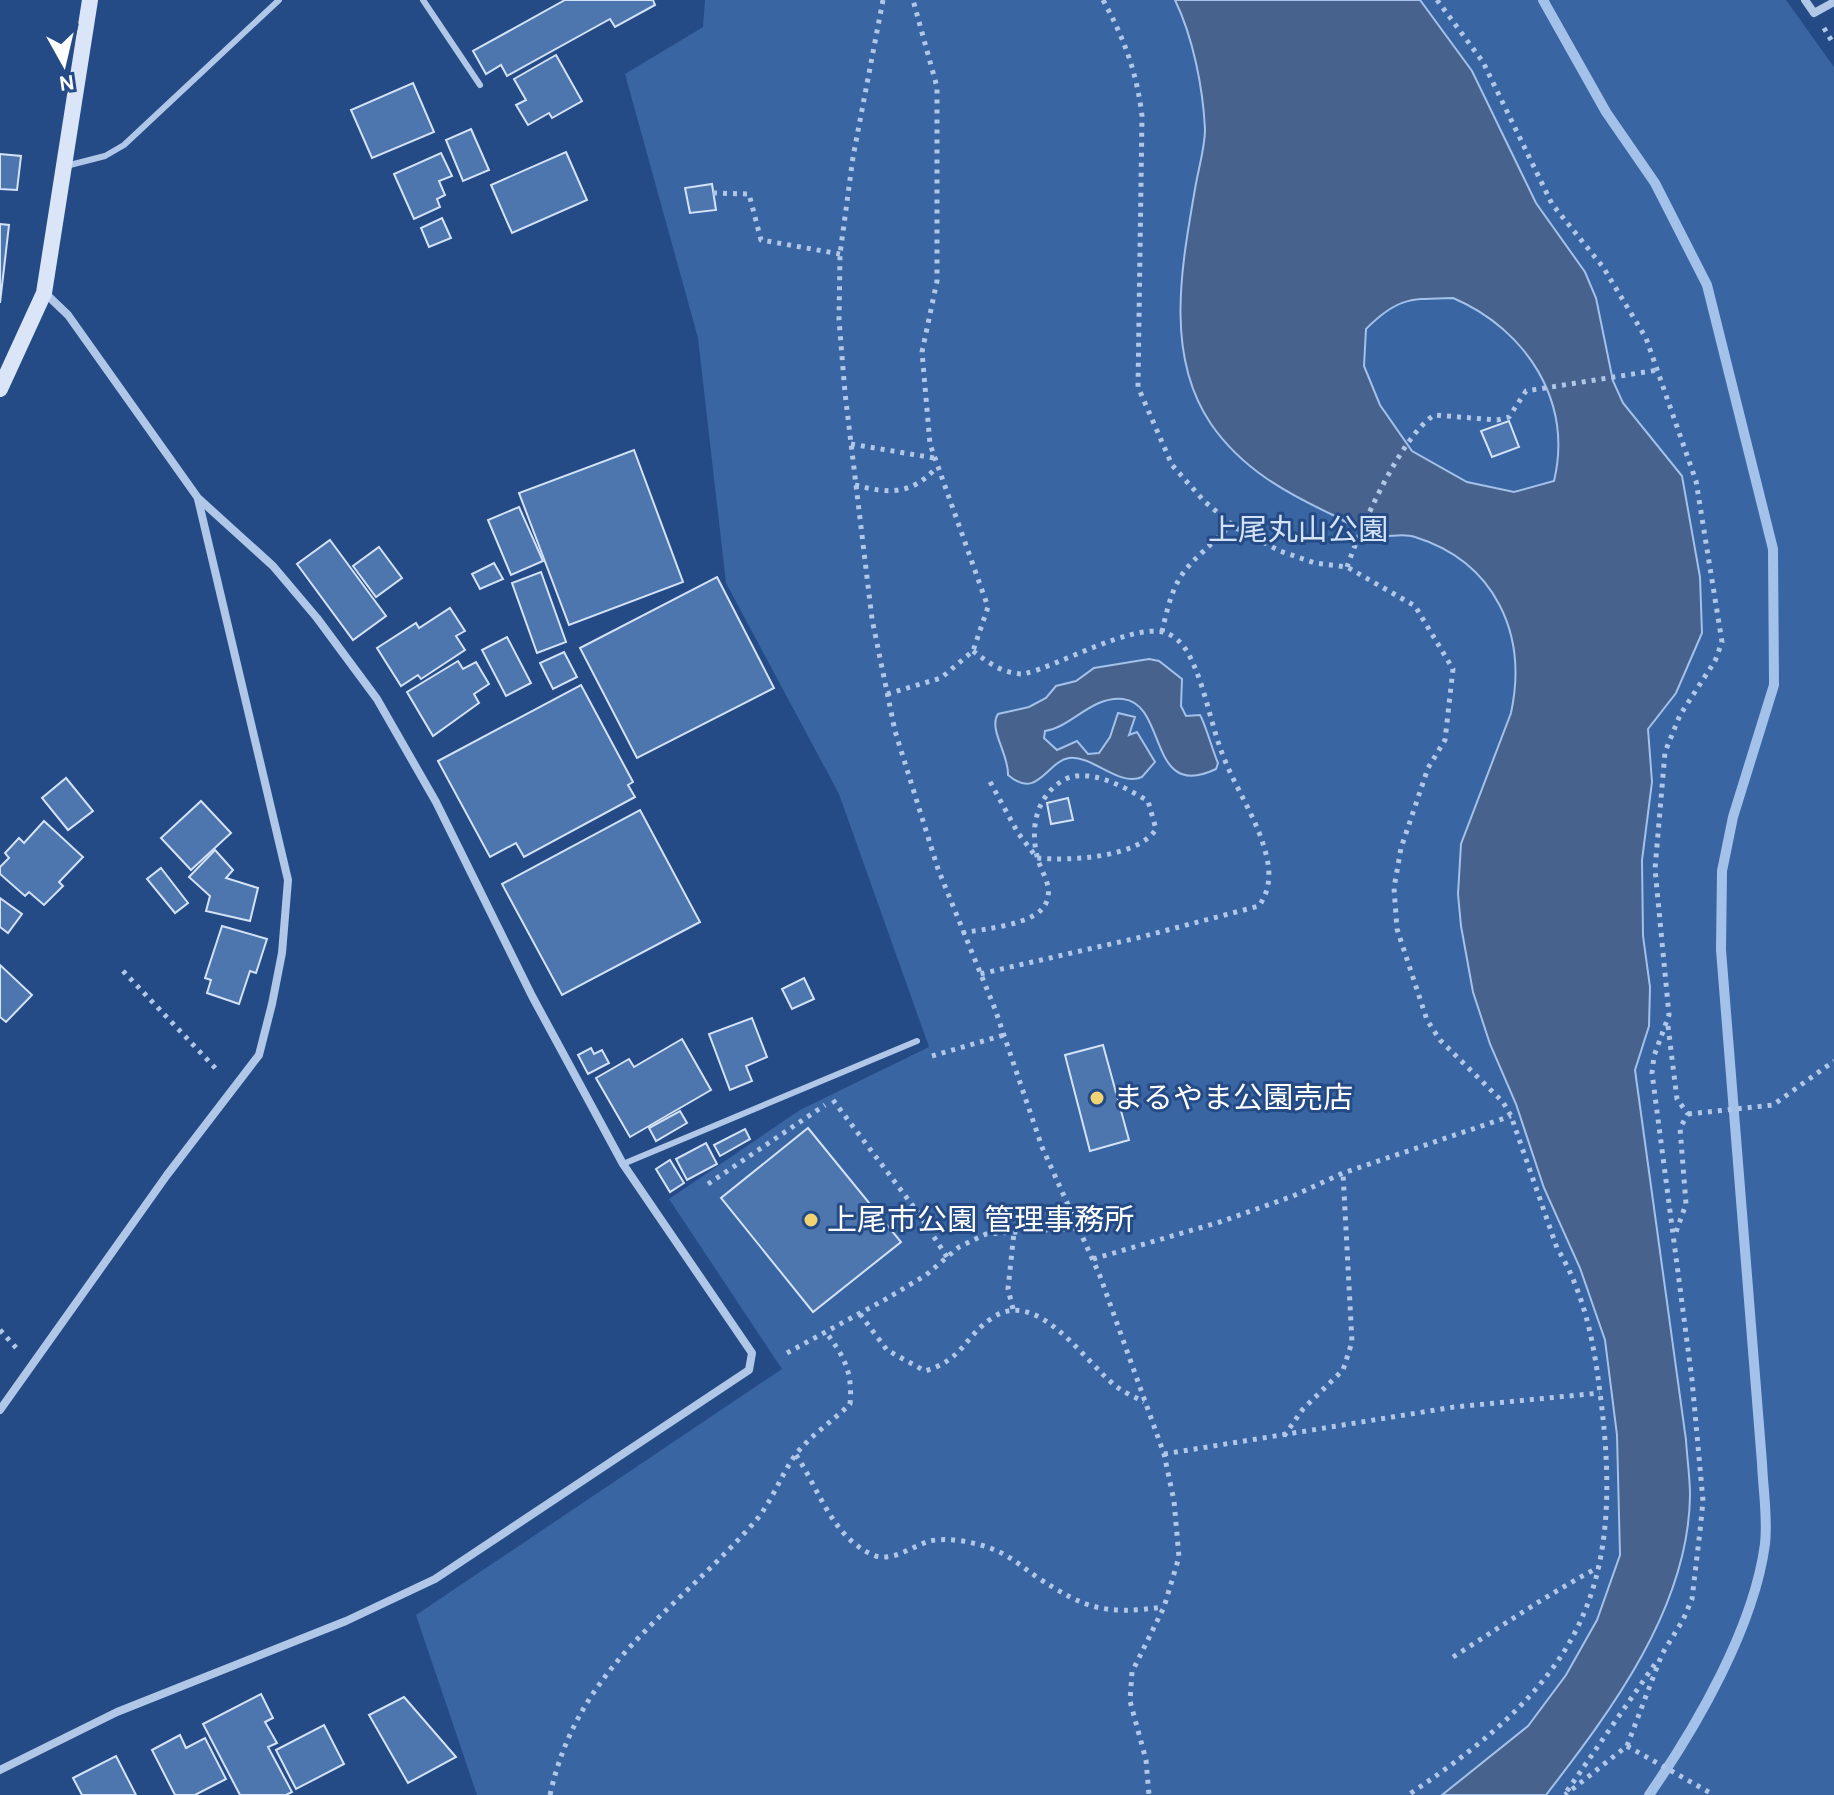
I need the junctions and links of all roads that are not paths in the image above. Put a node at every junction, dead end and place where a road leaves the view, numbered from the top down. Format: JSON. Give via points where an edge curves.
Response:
{"nodes":[{"id":1,"x":90,"y":0,"type":"edge"},
{"id":2,"x":279,"y":0,"type":"edge"},
{"id":3,"x":423,"y":0,"type":"edge"},
{"id":4,"x":1805,"y":0,"type":"edge"},
{"id":5,"x":1834,"y":2,"type":"edge"},
{"id":6,"x":480,"y":85,"type":"dead end"},
{"id":7,"x":66,"y":166,"type":"junction"},
{"id":8,"x":44,"y":293,"type":"junction"},
{"id":9,"x":0,"y":389,"type":"edge"},
{"id":10,"x":198,"y":498,"type":"junction"},
{"id":11,"x":917,"y":1041,"type":"dead end"},
{"id":12,"x":623,"y":1164,"type":"junction"},
{"id":13,"x":0,"y":1410,"type":"edge"},
{"id":14,"x":0,"y":1770,"type":"edge"}],
"edges":[{"from":1,"to":7,"type":"street"},
{"from":2,"to":7,"type":"lane","via":[[124,145]]},
{"from":3,"to":6,"type":"lane"},
{"from":4,"to":5,"type":"street","via":[[1814,13]]},
{"from":7,"to":8,"type":"street"},
{"from":8,"to":9,"type":"street"},
{"from":8,"to":10,"type":"street","via":[[68,315]]},
{"from":10,"to":12,"type":"street","via":[[273,566],[377,699]]},
{"from":10,"to":13,"type":"street","via":[[288,880],[282,953],[259,1055]]},
{"from":11,"to":12,"type":"lane"},
{"from":12,"to":14,"type":"street","via":[[752,1353],[749,1370],[435,1579],[346,1621],[117,1712]]}]}
